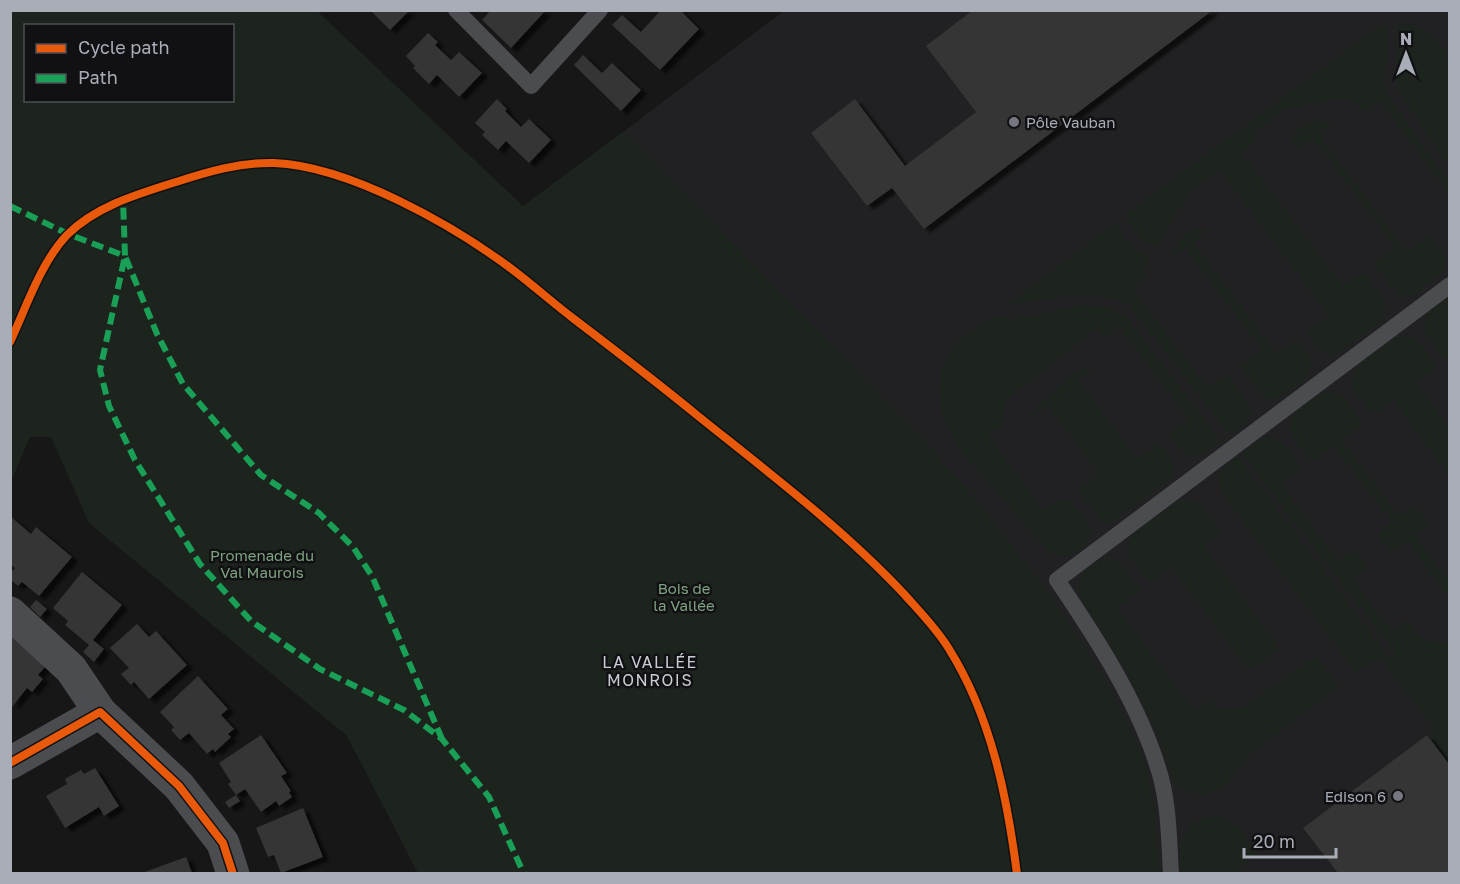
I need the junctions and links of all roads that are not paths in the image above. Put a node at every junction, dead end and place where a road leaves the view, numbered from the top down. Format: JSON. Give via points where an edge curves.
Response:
{"nodes":[{"id":1,"x":456,"y":10,"type":"edge"},
{"id":2,"x":600,"y":10,"type":"edge"},
{"id":3,"x":1449,"y":285,"type":"edge"},
{"id":4,"x":10,"y":613,"type":"edge"},
{"id":5,"x":100,"y":712,"type":"junction"},
{"id":6,"x":10,"y":763,"type":"edge"},
{"id":7,"x":233,"y":873,"type":"edge"},
{"id":8,"x":1171,"y":873,"type":"edge"}],
"edges":[{"from":1,"to":2,"type":"lane","via":[[531,86]]},
{"from":3,"to":8,"type":"lane","via":[[1057,580],[1097,639],[1150,745],[1167,809]]},
{"from":4,"to":5,"type":"street","via":[[71,669]]},
{"from":5,"to":6,"type":"street"},
{"from":5,"to":7,"type":"street","via":[[179,786],[223,843]]}]}
